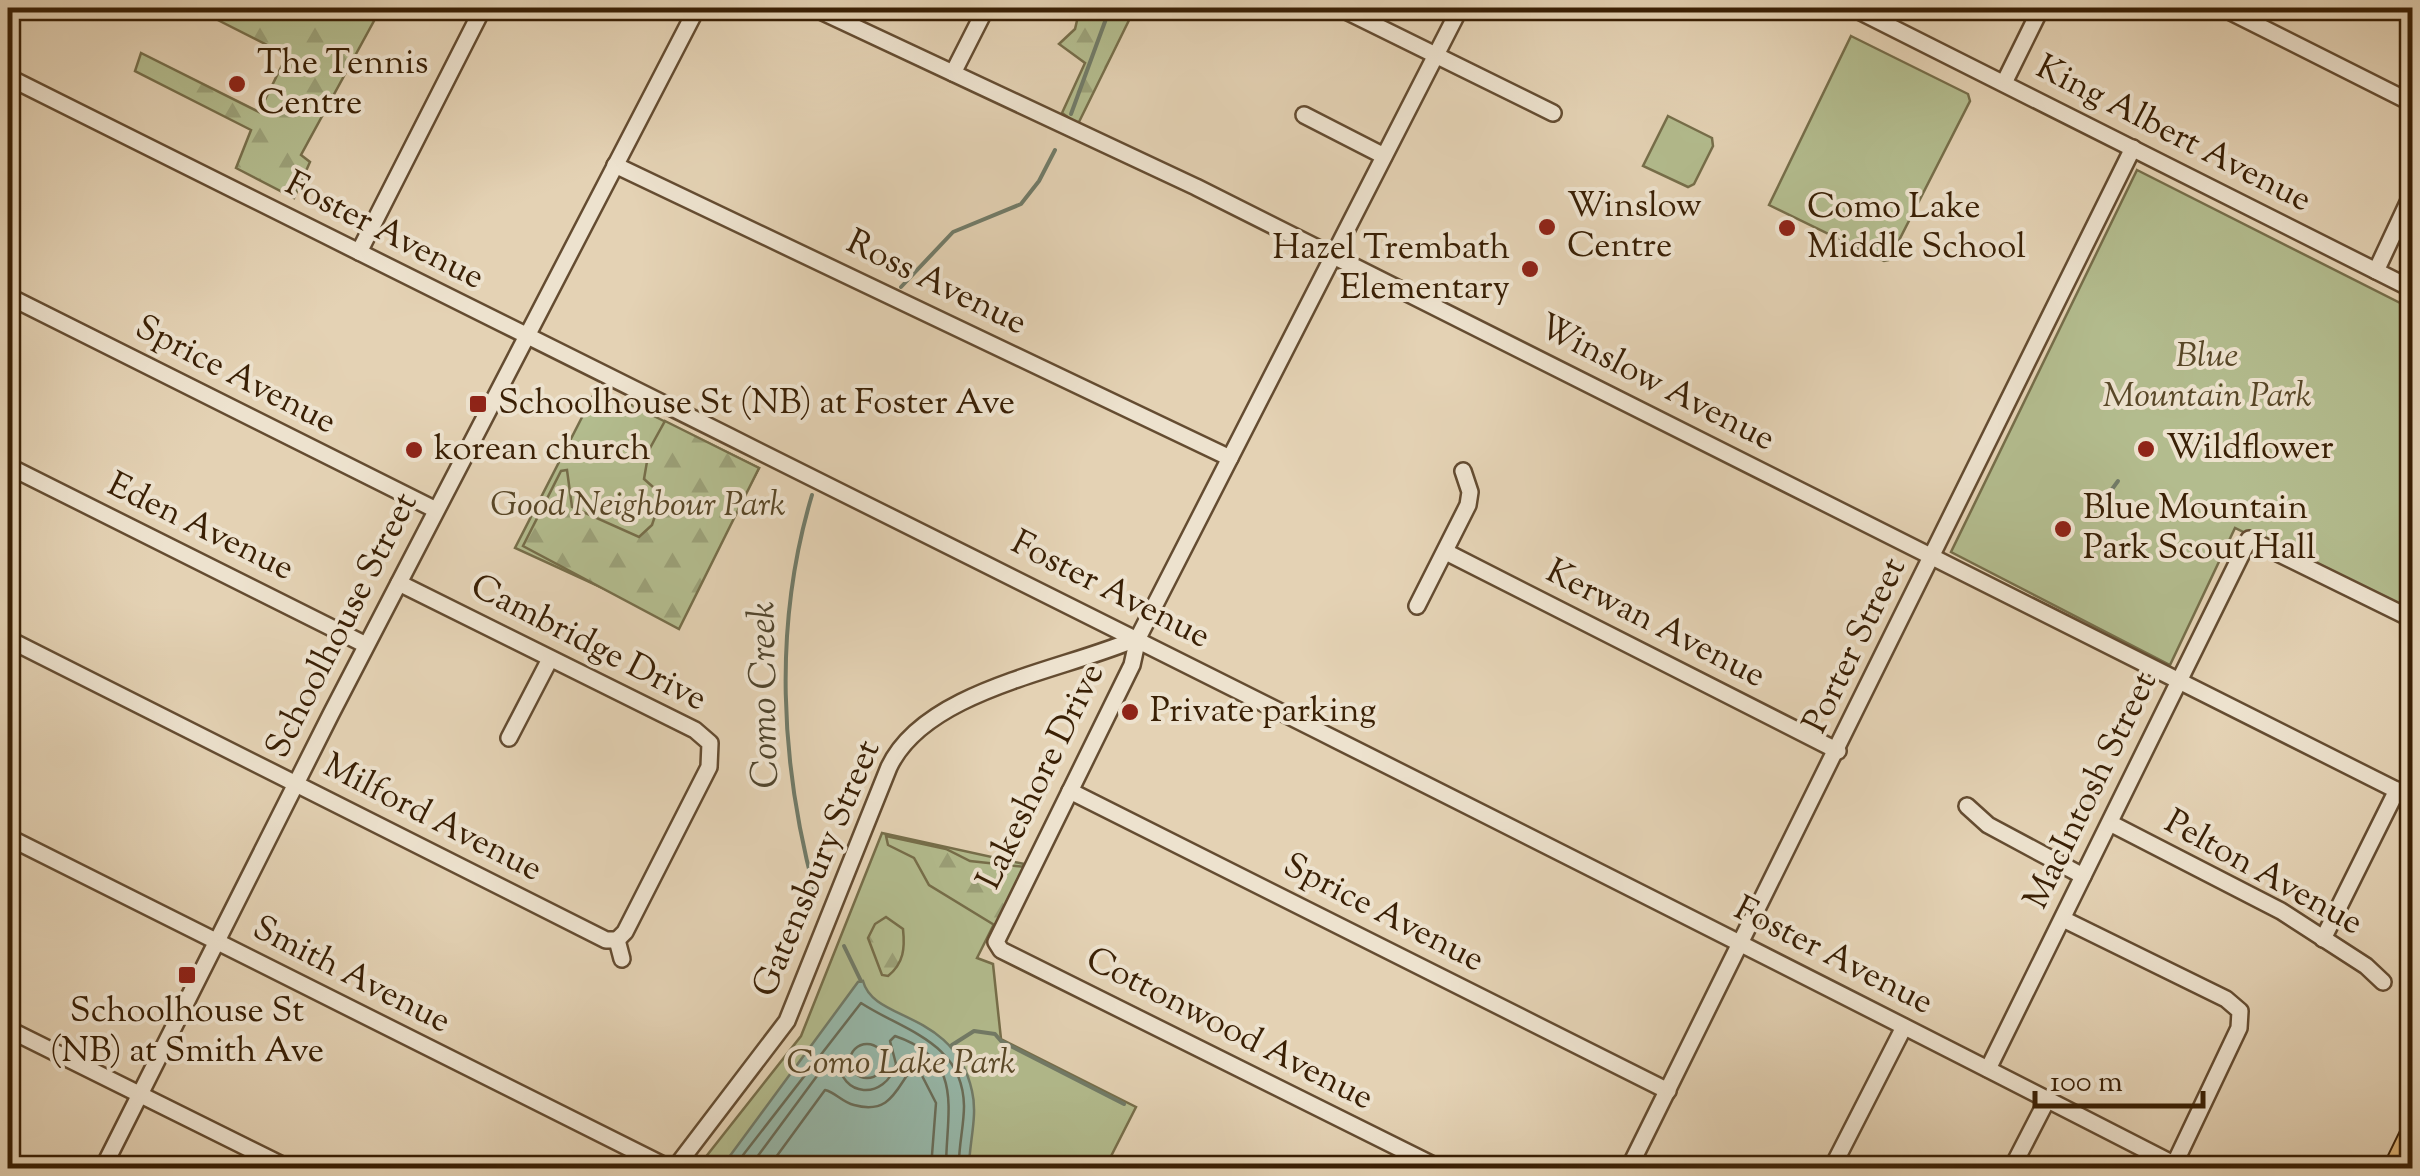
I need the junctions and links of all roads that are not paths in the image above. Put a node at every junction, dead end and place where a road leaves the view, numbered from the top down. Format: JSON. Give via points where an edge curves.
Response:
{"nodes":[{"id":1,"x":483,"y":8,"type":"edge"},
{"id":2,"x":697,"y":8,"type":"edge"},
{"id":3,"x":814,"y":8,"type":"edge"},
{"id":4,"x":986,"y":8,"type":"edge"},
{"id":5,"x":1340,"y":8,"type":"edge"},
{"id":6,"x":1460,"y":8,"type":"edge"},
{"id":7,"x":1853,"y":8,"type":"edge"},
{"id":8,"x":2041,"y":8,"type":"edge"},
{"id":9,"x":2224,"y":8,"type":"edge"},
{"id":10,"x":1436,"y":55,"type":"junction"},
{"id":11,"x":953,"y":73,"type":"junction"},
{"id":12,"x":8,"y":76,"type":"edge"},
{"id":13,"x":2004,"y":83,"type":"junction"},
{"id":14,"x":2412,"y":104,"type":"edge"},
{"id":15,"x":1553,"y":113,"type":"dead end"},
{"id":16,"x":1304,"y":115,"type":"dead end"},
{"id":17,"x":2133,"y":148,"type":"junction"},
{"id":18,"x":1384,"y":156,"type":"junction"},
{"id":19,"x":615,"y":165,"type":"junction"},
{"id":20,"x":2412,"y":194,"type":"edge"},
{"id":21,"x":358,"y":252,"type":"junction"},
{"id":22,"x":1333,"y":256,"type":"junction"},
{"id":23,"x":2376,"y":271,"type":"junction"},
{"id":24,"x":2412,"y":289,"type":"edge"},
{"id":25,"x":8,"y":296,"type":"edge"},
{"id":26,"x":526,"y":339,"type":"junction"},
{"id":27,"x":1230,"y":458,"type":"junction"},
{"id":28,"x":8,"y":466,"type":"edge"},
{"id":29,"x":1463,"y":471,"type":"dead end"},
{"id":30,"x":436,"y":510,"type":"junction"},
{"id":31,"x":1446,"y":552,"type":"junction"},
{"id":32,"x":1932,"y":558,"type":"junction"},
{"id":33,"x":400,"y":583,"type":"junction"},
{"id":34,"x":1417,"y":606,"type":"dead end"},
{"id":35,"x":2412,"y":619,"type":"edge"},
{"id":36,"x":1138,"y":638,"type":"junction"},
{"id":37,"x":8,"y":640,"type":"edge"},
{"id":38,"x":366,"y":645,"type":"junction"},
{"id":39,"x":550,"y":659,"type":"junction"},
{"id":40,"x":2179,"y":680,"type":"junction"},
{"id":41,"x":509,"y":738,"type":"dead end"},
{"id":42,"x":1838,"y":750,"type":"junction"},
{"id":43,"x":295,"y":784,"type":"junction"},
{"id":44,"x":2397,"y":790,"type":"junction"},
{"id":45,"x":1070,"y":791,"type":"junction"},
{"id":46,"x":2412,"y":798,"type":"edge"},
{"id":47,"x":1966,"y":806,"type":"dead end"},
{"id":48,"x":2110,"y":823,"type":"junction"},
{"id":49,"x":8,"y":837,"type":"edge"},
{"id":50,"x":2083,"y":876,"type":"junction"},
{"id":51,"x":2063,"y":919,"type":"junction"},
{"id":52,"x":2323,"y":939,"type":"junction"},
{"id":53,"x":617,"y":940,"type":"junction"},
{"id":54,"x":216,"y":942,"type":"junction"},
{"id":55,"x":996,"y":942,"type":"joint"},
{"id":56,"x":1743,"y":944,"type":"junction"},
{"id":57,"x":622,"y":960,"type":"dead end"},
{"id":58,"x":2383,"y":982,"type":"dead end"},
{"id":59,"x":1904,"y":1027,"type":"junction"},
{"id":60,"x":8,"y":1028,"type":"edge"},
{"id":61,"x":1988,"y":1070,"type":"junction"},
{"id":62,"x":1668,"y":1091,"type":"junction"},
{"id":63,"x":140,"y":1095,"type":"junction"},
{"id":64,"x":2047,"y":1100,"type":"junction"},
{"id":65,"x":2412,"y":1129,"type":"edge"},
{"id":66,"x":2178,"y":1167,"type":"edge"},
{"id":67,"x":102,"y":1168,"type":"edge"},
{"id":68,"x":288,"y":1168,"type":"edge"},
{"id":69,"x":672,"y":1168,"type":"edge"},
{"id":70,"x":1439,"y":1168,"type":"edge"},
{"id":71,"x":1630,"y":1168,"type":"edge"},
{"id":72,"x":1832,"y":1168,"type":"edge"},
{"id":73,"x":2012,"y":1168,"type":"edge"},
{"id":74,"x":2393,"y":1168,"type":"edge"}],
"edges":[{"from":1,"to":21,"type":"street"},
{"from":2,"to":19,"type":"street","name":"Schoolhouse Street"},
{"from":3,"to":11,"type":"street","name":"Winslow Avenue"},
{"from":4,"to":11,"type":"street"},
{"from":5,"to":10,"type":"street"},
{"from":6,"to":10,"type":"street"},
{"from":7,"to":13,"type":"street","name":"King Albert Avenue"},
{"from":8,"to":13,"type":"street"},
{"from":9,"to":14,"type":"street"},
{"from":10,"to":15,"type":"street"},
{"from":10,"to":18,"type":"street"},
{"from":11,"to":22,"type":"street","name":"Winslow Avenue"},
{"from":12,"to":21,"type":"street","name":"Foster Avenue"},
{"from":13,"to":17,"type":"street","name":"King Albert Avenue"},
{"from":16,"to":18,"type":"street"},
{"from":17,"to":23,"type":"street","name":"King Albert Avenue"},
{"from":17,"to":32,"type":"street","name":"Porter Street"},
{"from":18,"to":22,"type":"street"},
{"from":19,"to":26,"type":"street","name":"Schoolhouse Street"},
{"from":19,"to":27,"type":"street","name":"Ross Avenue"},
{"from":20,"to":23,"type":"street"},
{"from":21,"to":26,"type":"street","name":"Foster Avenue"},
{"from":22,"to":27,"type":"street"},
{"from":22,"to":32,"type":"street","name":"Winslow Avenue"},
{"from":23,"to":24,"type":"street","name":"King Albert Avenue"},
{"from":25,"to":30,"type":"street","name":"Sprice Avenue"},
{"from":26,"to":30,"type":"street","name":"Schoolhouse Street"},
{"from":26,"to":36,"type":"street","name":"Foster Avenue"},
{"from":27,"to":36,"type":"street"},
{"from":28,"to":38,"type":"street","name":"Eden Avenue"},
{"from":29,"to":31,"type":"street","via":[[1468,505]]},
{"from":30,"to":33,"type":"street","name":"Schoolhouse Street"},
{"from":31,"to":34,"type":"street"},
{"from":31,"to":42,"type":"street","name":"Kerwan Avenue"},
{"from":32,"to":40,"type":"street","name":"Winslow Avenue"},
{"from":32,"to":42,"type":"street","name":"Porter Street"},
{"from":33,"to":38,"type":"street","name":"Schoolhouse Street"},
{"from":33,"to":39,"type":"street","name":"Cambridge Drive"},
{"from":35,"to":40,"type":"street","name":"MacIntosh Street","via":[[2250,539]]},
{"from":36,"to":45,"type":"street","name":"Lakeshore Drive","via":[[1132,665]]},
{"from":36,"to":56,"type":"street","name":"Foster Avenue"},
{"from":36,"to":69,"type":"street","name":"Gatensbury Street","via":[[948,706],[906,740],[889,767],[784,1027]]},
{"from":37,"to":43,"type":"street","name":"Milford Avenue"},
{"from":38,"to":43,"type":"street","name":"Schoolhouse Street"},
{"from":39,"to":41,"type":"street"},
{"from":39,"to":53,"type":"street","name":"Cambridge Drive","via":[[695,730],[712,750]]},
{"from":40,"to":44,"type":"street","name":"Winslow Avenue"},
{"from":40,"to":48,"type":"street","name":"MacIntosh Street"},
{"from":42,"to":56,"type":"street","name":"Porter Street"},
{"from":43,"to":53,"type":"street","name":"Milford Avenue"},
{"from":43,"to":54,"type":"street","name":"Schoolhouse Street"},
{"from":44,"to":46,"type":"street","name":"Winslow Avenue"},
{"from":44,"to":52,"type":"street"},
{"from":45,"to":55,"type":"street","name":"Lakeshore Drive"},
{"from":45,"to":62,"type":"street","name":"Sprice Avenue"},
{"from":47,"to":50,"type":"street","via":[[1988,825]]},
{"from":48,"to":50,"type":"street","name":"MacIntosh Street"},
{"from":48,"to":52,"type":"street","name":"Pelton Avenue"},
{"from":49,"to":54,"type":"street","name":"Smith Avenue"},
{"from":50,"to":51,"type":"street","name":"MacIntosh Street"},
{"from":51,"to":61,"type":"street","name":"MacIntosh Street"},
{"from":51,"to":66,"type":"street","via":[[2240,1011],[2239,1028]]},
{"from":52,"to":58,"type":"street","name":"Pelton Avenue"},
{"from":53,"to":57,"type":"street"},
{"from":54,"to":63,"type":"street","name":"Schoolhouse Street"},
{"from":54,"to":69,"type":"street","name":"Smith Avenue"},
{"from":55,"to":70,"type":"street","name":"Cottonwood Avenue"},
{"from":56,"to":59,"type":"street","name":"Foster Avenue"},
{"from":56,"to":62,"type":"street","name":"Porter Street"},
{"from":59,"to":61,"type":"street","name":"Foster Avenue"},
{"from":59,"to":72,"type":"street"},
{"from":60,"to":63,"type":"street"},
{"from":61,"to":64,"type":"street","name":"Foster Avenue"},
{"from":62,"to":71,"type":"street","name":"Porter Street"},
{"from":63,"to":67,"type":"street","name":"Schoolhouse Street"},
{"from":63,"to":68,"type":"street"},
{"from":64,"to":66,"type":"street","name":"Foster Avenue"},
{"from":64,"to":73,"type":"street"},
{"from":65,"to":74,"type":"main road"}]}
